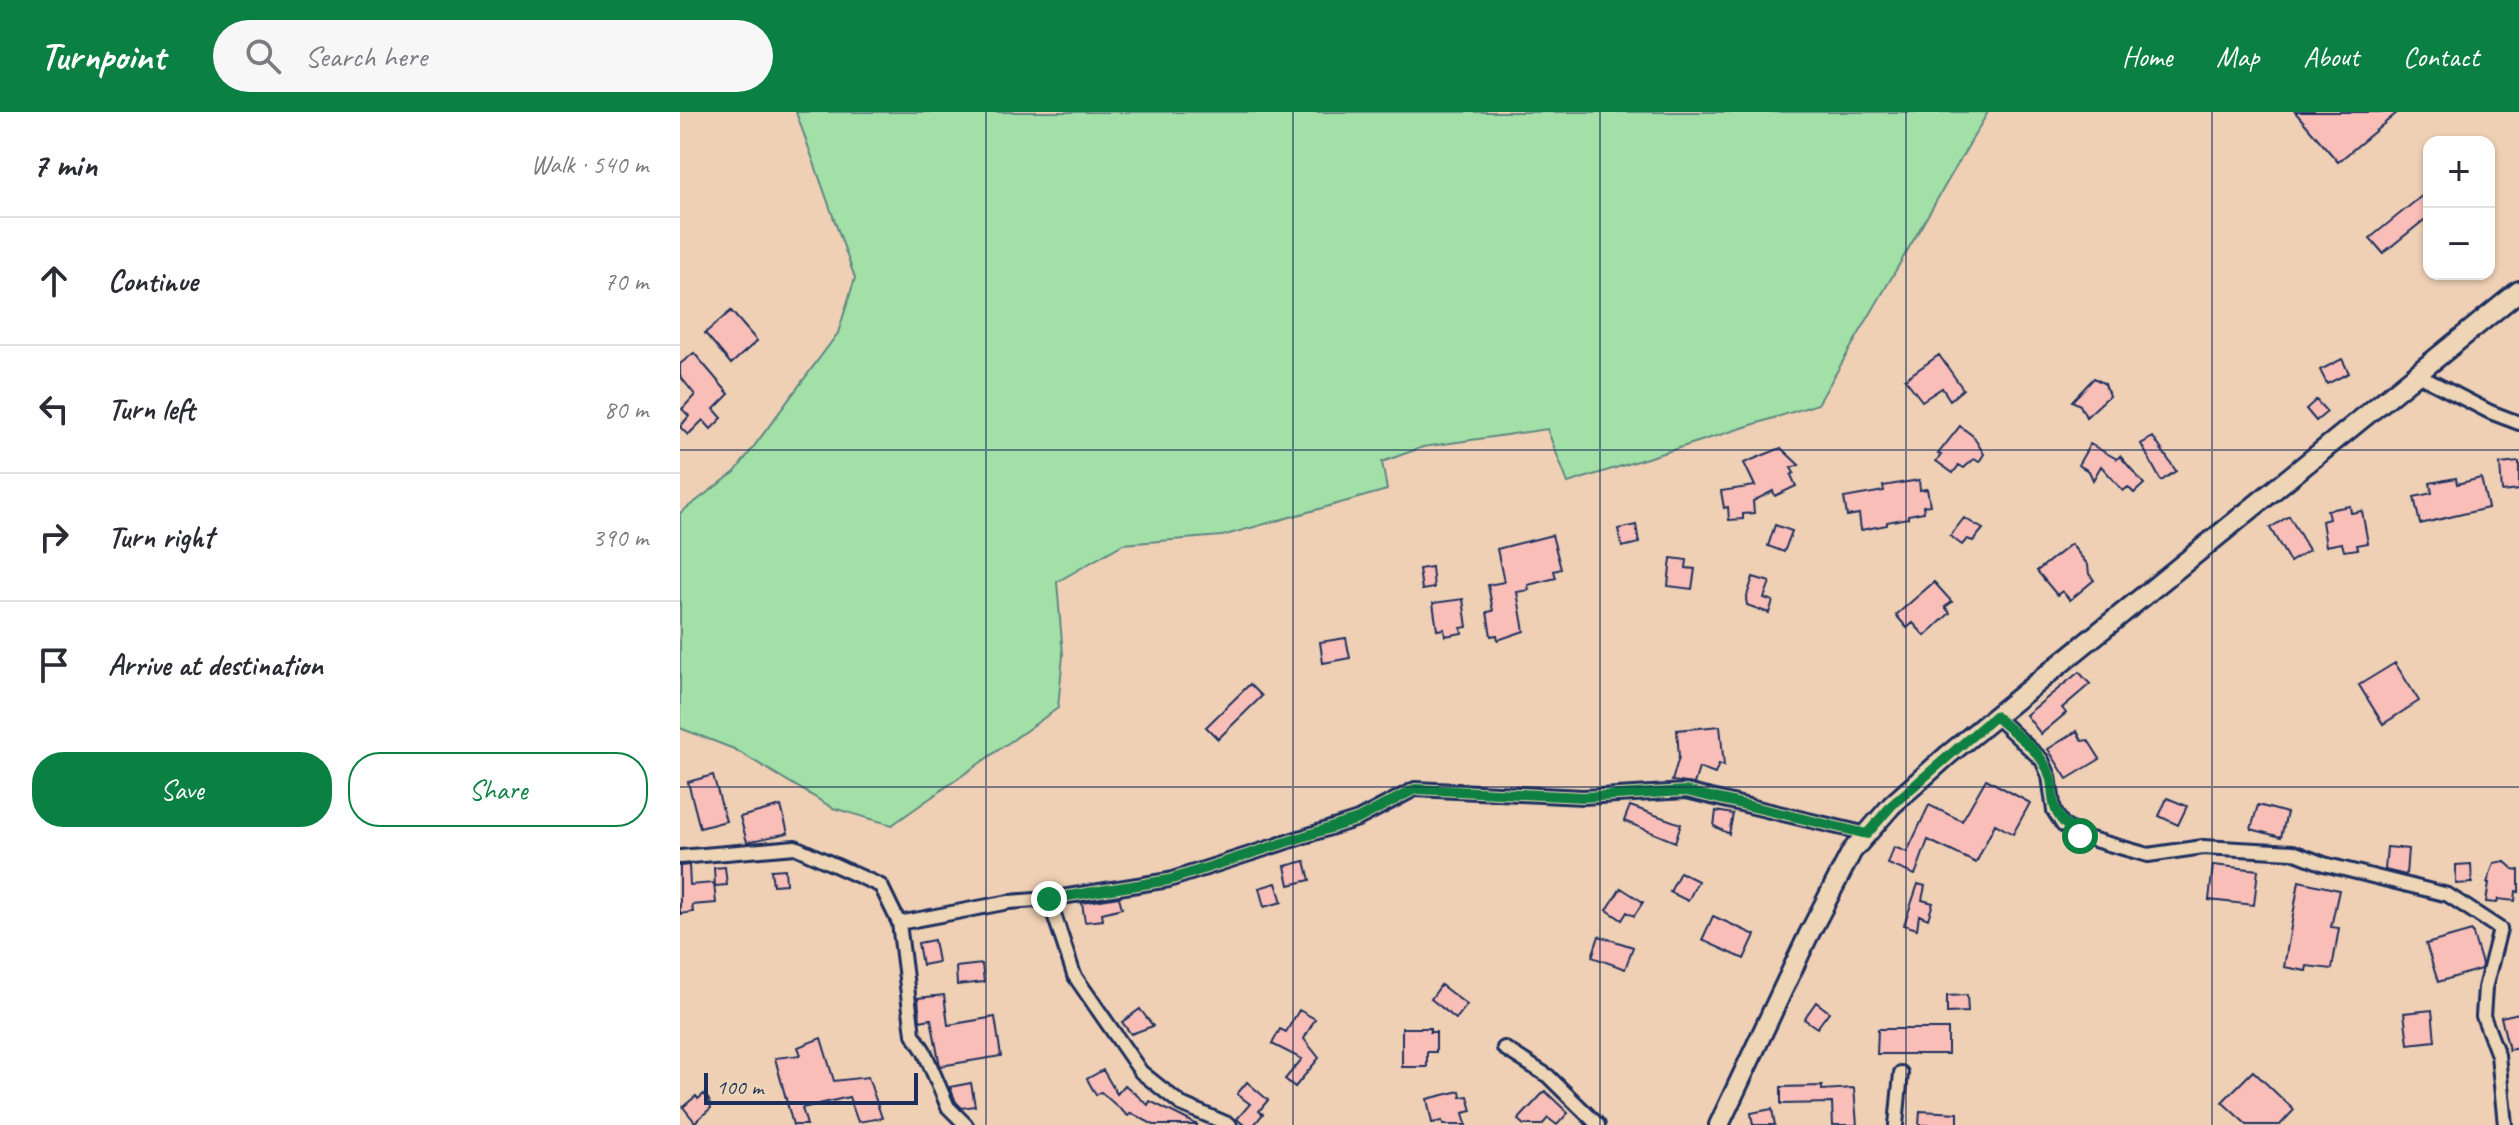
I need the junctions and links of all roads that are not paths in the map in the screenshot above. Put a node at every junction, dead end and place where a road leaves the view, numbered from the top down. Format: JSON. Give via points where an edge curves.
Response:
{"nodes":[{"id":1,"x":2519,"y":291,"type":"edge"},
{"id":2,"x":2416,"y":374,"type":"junction"},
{"id":3,"x":2519,"y":423,"type":"edge"},
{"id":4,"x":1995,"y":716,"type":"junction"},
{"id":5,"x":1867,"y":834,"type":"junction"},
{"id":6,"x":680,"y":857,"type":"edge"},
{"id":7,"x":1049,"y":899,"type":"junction"},
{"id":8,"x":899,"y":923,"type":"junction"},
{"id":9,"x":1504,"y":1048,"type":"dead end"},
{"id":10,"x":1901,"y":1073,"type":"dead end"},
{"id":11,"x":966,"y":1125,"type":"edge"},
{"id":12,"x":1230,"y":1125,"type":"edge"},
{"id":13,"x":1598,"y":1125,"type":"edge"},
{"id":14,"x":1719,"y":1125,"type":"edge"},
{"id":15,"x":1896,"y":1125,"type":"edge"},
{"id":16,"x":2505,"y":1125,"type":"edge"}],
"edges":[{"from":1,"to":2,"type":"street"},
{"from":2,"to":3,"type":"street"},
{"from":2,"to":4,"type":"street"},
{"from":4,"to":5,"type":"street","via":[[1892,805]]},
{"from":4,"to":16,"type":"street","via":[[2042,760],[2054,811],[2080,836],[2148,855],[2203,847],[2293,852],[2448,895],[2500,929],[2483,1016],[2498,1055]]},
{"from":5,"to":7,"type":"street","via":[[1686,791],[1583,797],[1415,789],[1358,819],[1169,880]]},
{"from":5,"to":14,"type":"street","via":[[1852,851],[1815,921]]},
{"from":6,"to":8,"type":"street","via":[[795,847],[881,886]]},
{"from":7,"to":8,"type":"street"},
{"from":7,"to":12,"type":"street","via":[[1074,975],[1141,1072],[1181,1104]]},
{"from":8,"to":11,"type":"street","via":[[913,1034],[948,1107]]},
{"from":9,"to":13,"type":"street","via":[[1548,1076]]},
{"from":10,"to":15,"type":"street"}]}
